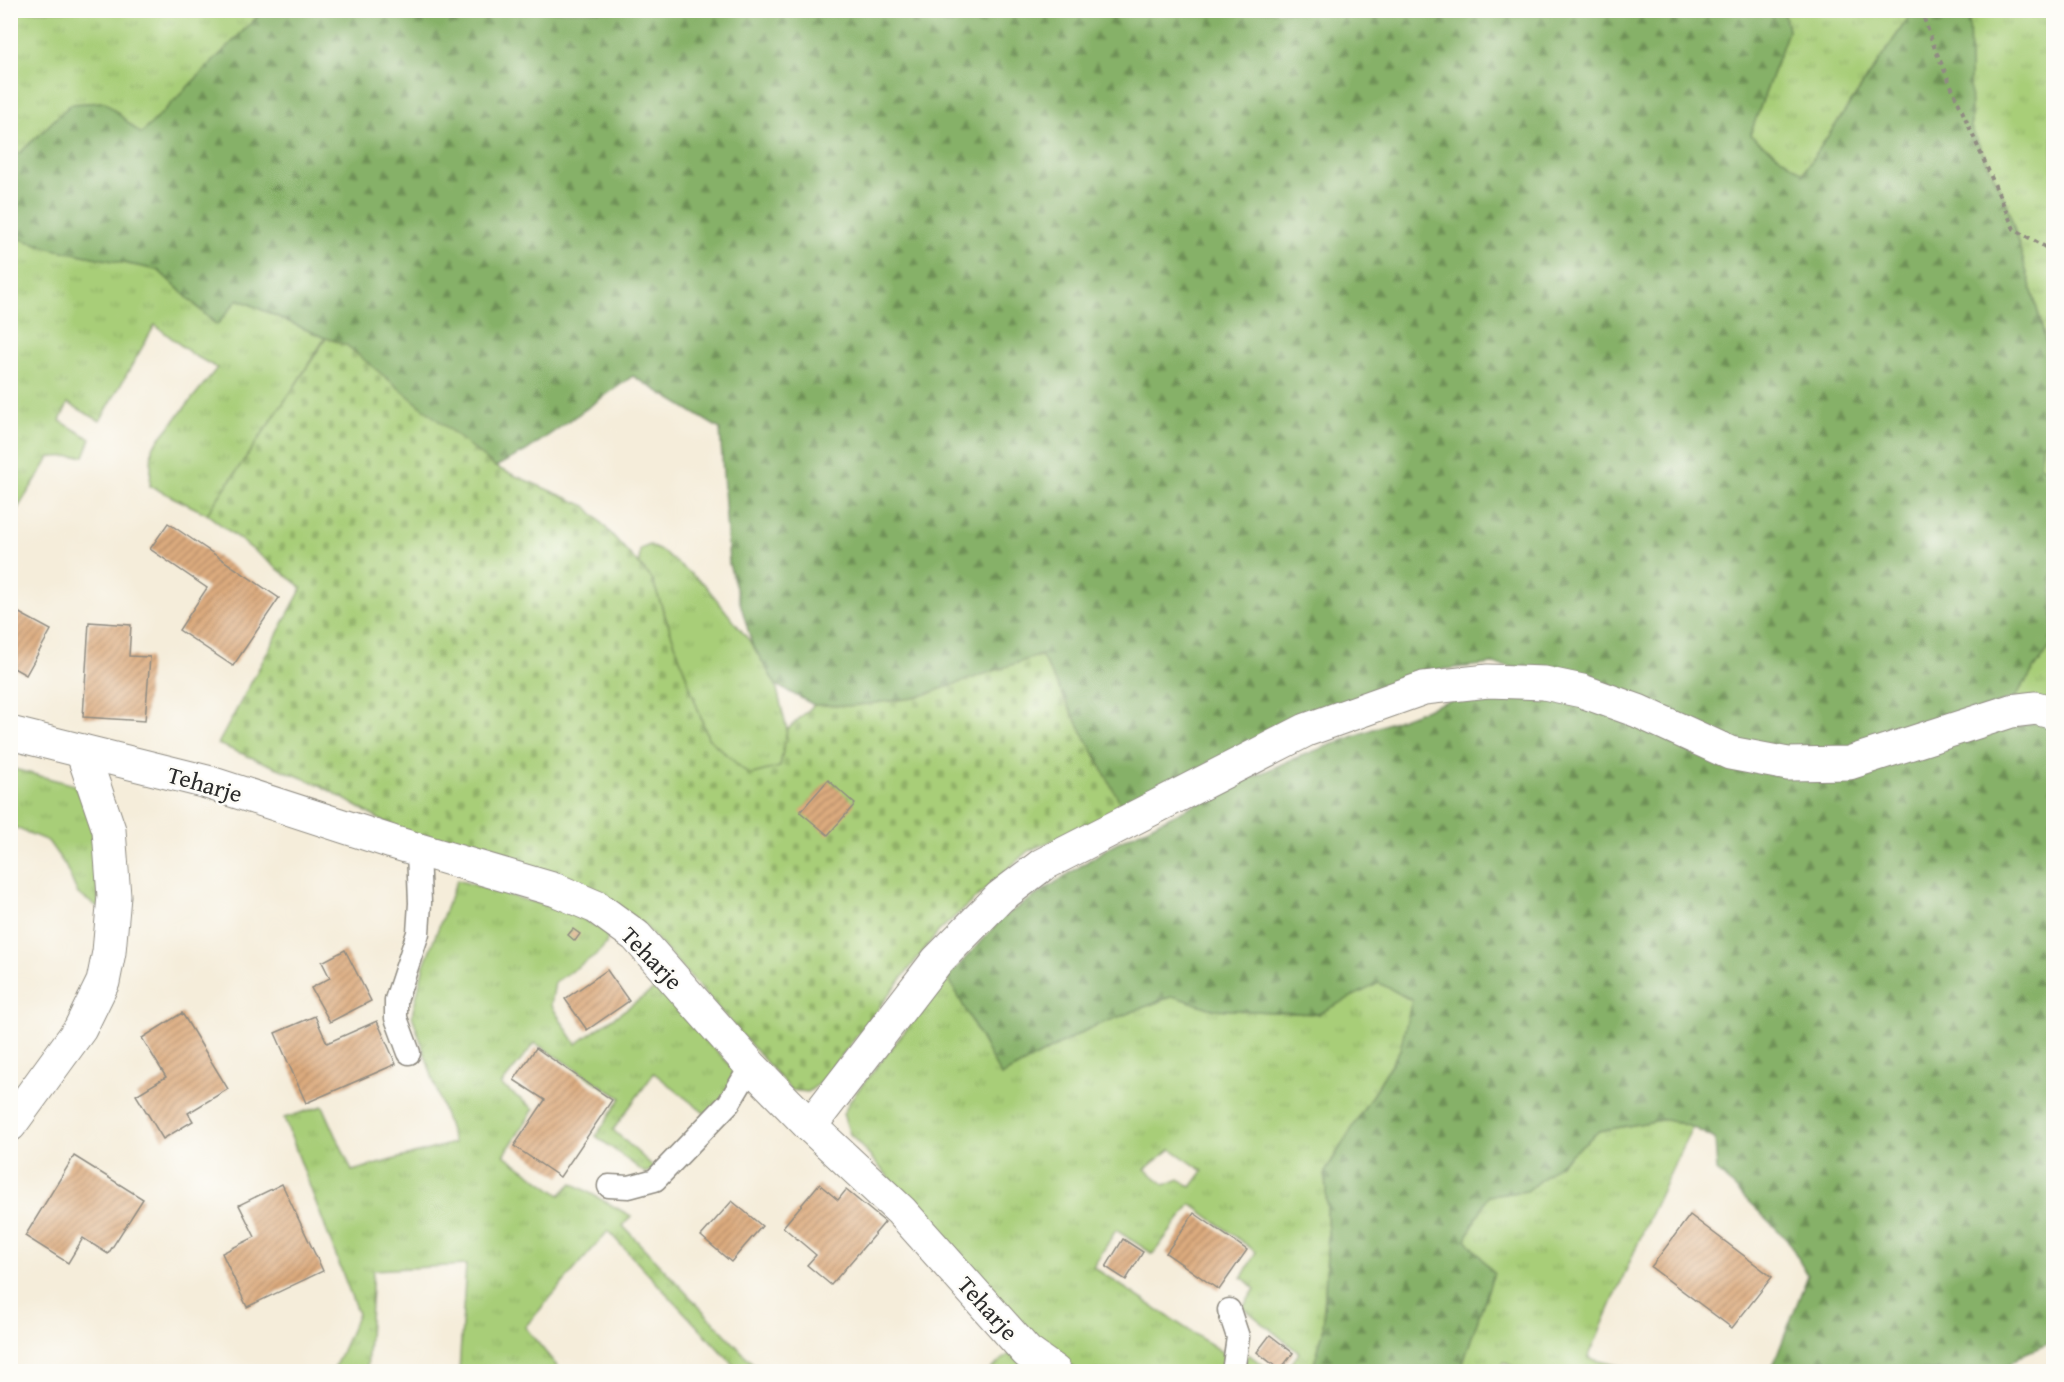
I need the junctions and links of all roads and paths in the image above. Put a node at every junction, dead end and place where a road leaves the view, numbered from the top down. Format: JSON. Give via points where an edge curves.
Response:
{"nodes":[{"id":1,"x":1921,"y":10,"type":"edge"},
{"id":2,"x":2054,"y":252,"type":"edge"},
{"id":3,"x":2054,"y":713,"type":"edge"},
{"id":4,"x":10,"y":733,"type":"edge"},
{"id":5,"x":82,"y":751,"type":"junction"},
{"id":6,"x":418,"y":850,"type":"junction"},
{"id":7,"x":409,"y":1053,"type":"dead end"},
{"id":8,"x":751,"y":1066,"type":"junction"},
{"id":9,"x":10,"y":1125,"type":"edge"},
{"id":10,"x":810,"y":1126,"type":"junction"},
{"id":11,"x":609,"y":1186,"type":"dead end"},
{"id":12,"x":1229,"y":1310,"type":"dead end"},
{"id":13,"x":1055,"y":1371,"type":"edge"},
{"id":14,"x":1233,"y":1371,"type":"edge"}],
"edges":[{"from":1,"to":2,"type":"path","via":[[2014,229]]},
{"from":3,"to":10,"type":"street","via":[[2036,708],[2011,711],[1849,763],[1788,764],[1730,753],[1638,711],[1582,691],[1544,683],[1488,681],[1424,688],[1306,730],[1042,865],[1000,897],[937,961]]},
{"from":4,"to":5,"type":"street","name":"Teharje"},
{"from":5,"to":6,"type":"street","name":"Teharje","via":[[207,782]]},
{"from":5,"to":9,"type":"street","via":[[109,830],[114,896],[107,962],[103,982],[80,1029]]},
{"from":6,"to":7,"type":"lane","via":[[418,933],[396,1000],[396,1017]]},
{"from":6,"to":8,"type":"street","name":"Teharje","via":[[556,890],[596,907],[636,936]]},
{"from":8,"to":10,"type":"street","name":"Teharje"},
{"from":8,"to":11,"type":"lane","via":[[729,1103],[655,1180],[629,1187]]},
{"from":10,"to":13,"type":"street","name":"Teharje","via":[[901,1210],[1027,1352]]},
{"from":12,"to":14,"type":"lane","via":[[1238,1337]]}]}
